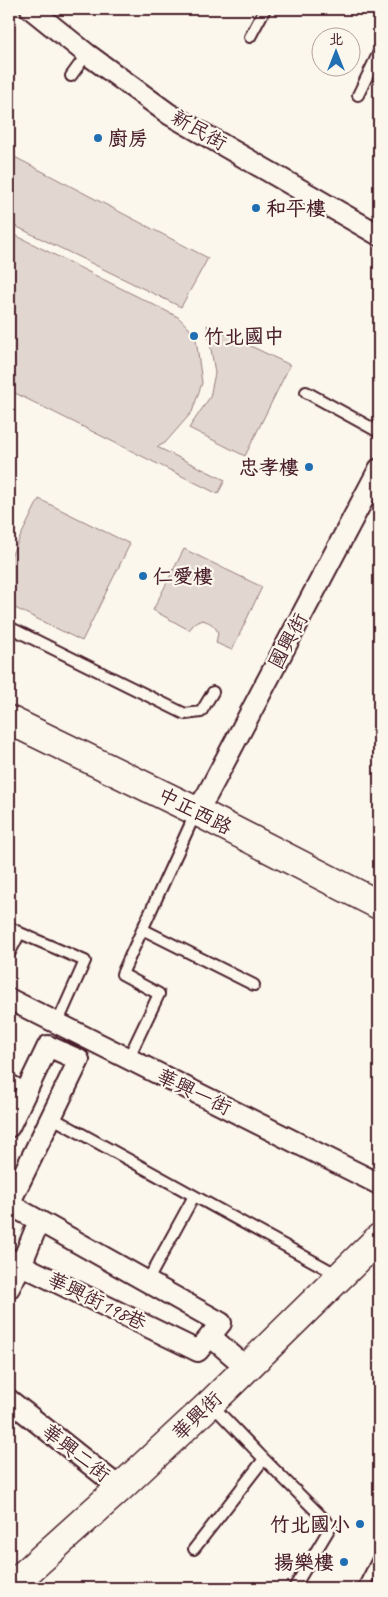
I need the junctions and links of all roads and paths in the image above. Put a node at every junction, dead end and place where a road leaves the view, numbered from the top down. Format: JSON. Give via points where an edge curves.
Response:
{"nodes":[{"id":1,"x":31,"y":9,"type":"edge"},
{"id":2,"x":265,"y":9,"type":"edge"},
{"id":3,"x":250,"y":37,"type":"dead end"},
{"id":4,"x":379,"y":52,"type":"edge"},
{"id":5,"x":87,"y":54,"type":"junction"},
{"id":6,"x":71,"y":76,"type":"dead end"},
{"id":7,"x":358,"y":95,"type":"dead end"},
{"id":8,"x":379,"y":235,"type":"edge"},
{"id":9,"x":306,"y":392,"type":"dead end"},
{"id":10,"x":379,"y":432,"type":"edge"},
{"id":11,"x":379,"y":469,"type":"edge"},
{"id":12,"x":9,"y":627,"type":"edge"},
{"id":13,"x":213,"y":692,"type":"dead end"},
{"id":14,"x":10,"y":722,"type":"edge"},
{"id":15,"x":196,"y":811,"type":"junction"},
{"id":16,"x":379,"y":905,"type":"edge"},
{"id":17,"x":9,"y":927,"type":"edge"},
{"id":18,"x":142,"y":929,"type":"junction"},
{"id":19,"x":20,"y":932,"type":"junction"},
{"id":20,"x":9,"y":954,"type":"edge"},
{"id":21,"x":254,"y":985,"type":"dead end"},
{"id":22,"x":9,"y":1000,"type":"edge"},
{"id":23,"x":57,"y":1024,"type":"junction"},
{"id":24,"x":128,"y":1059,"type":"junction"},
{"id":25,"x":9,"y":1078,"type":"edge"},
{"id":26,"x":27,"y":1089,"type":"junction"},
{"id":27,"x":51,"y":1117,"type":"junction"},
{"id":28,"x":9,"y":1127,"type":"edge"},
{"id":29,"x":379,"y":1184,"type":"edge"},
{"id":30,"x":194,"y":1196,"type":"junction"},
{"id":31,"x":9,"y":1204,"type":"edge"},
{"id":32,"x":39,"y":1221,"type":"junction"},
{"id":33,"x":379,"y":1238,"type":"edge"},
{"id":34,"x":15,"y":1262,"type":"edge"},
{"id":35,"x":341,"y":1276,"type":"junction"},
{"id":36,"x":147,"y":1282,"type":"junction"},
{"id":37,"x":9,"y":1288,"type":"edge"},
{"id":38,"x":210,"y":1336,"type":"junction"},
{"id":39,"x":250,"y":1372,"type":"junction"},
{"id":40,"x":9,"y":1400,"type":"edge"},
{"id":41,"x":211,"y":1403,"type":"junction"},
{"id":42,"x":264,"y":1460,"type":"junction"},
{"id":43,"x":120,"y":1488,"type":"junction"},
{"id":44,"x":194,"y":1549,"type":"dead end"},
{"id":45,"x":379,"y":1558,"type":"edge"},
{"id":46,"x":15,"y":1584,"type":"edge"},
{"id":47,"x":294,"y":1588,"type":"edge"},
{"id":48,"x":363,"y":1588,"type":"edge"}],
"edges":[{"from":1,"to":5,"type":"street","name":"新民街"},
{"from":2,"to":3,"type":"lane"},
{"from":4,"to":7,"type":"lane"},
{"from":5,"to":6,"type":"lane"},
{"from":5,"to":8,"type":"street","name":"新民街","via":[[169,114]]},
{"from":9,"to":10,"type":"lane"},
{"from":11,"to":15,"type":"street","name":"國興街"},
{"from":12,"to":13,"type":"lane","via":[[184,714],[201,712]]},
{"from":14,"to":15,"type":"street","name":"中正西路"},
{"from":15,"to":16,"type":"street","name":"中正西路"},
{"from":15,"to":18,"type":"lane"},
{"from":17,"to":19,"type":"lane"},
{"from":18,"to":21,"type":"lane"},
{"from":18,"to":24,"type":"lane","via":[[122,974],[159,994]]},
{"from":19,"to":20,"type":"lane"},
{"from":19,"to":23,"type":"lane","via":[[86,961]]},
{"from":22,"to":23,"type":"street","name":"華興一街"},
{"from":23,"to":24,"type":"street","name":"華興一街"},
{"from":24,"to":29,"type":"street","name":"華興一街"},
{"from":25,"to":26,"type":"lane"},
{"from":26,"to":27,"type":"street","via":[[48,1046],[79,1060]]},
{"from":26,"to":28,"type":"street"},
{"from":27,"to":30,"type":"lane"},
{"from":27,"to":31,"type":"street"},
{"from":30,"to":35,"type":"lane"},
{"from":30,"to":36,"type":"lane"},
{"from":31,"to":32,"type":"street","name":"華興街198巷"},
{"from":32,"to":34,"type":"street"},
{"from":32,"to":36,"type":"street","name":"華興街198巷"},
{"from":33,"to":35,"type":"street","name":"華興街"},
{"from":34,"to":37,"type":"street"},
{"from":34,"to":38,"type":"street","name":"華興街198巷","via":[[198,1351]]},
{"from":35,"to":39,"type":"street","name":"華興街"},
{"from":36,"to":38,"type":"street","name":"華興街198巷","via":[[221,1323]]},
{"from":38,"to":39,"type":"street"},
{"from":39,"to":41,"type":"street","name":"華興街"},
{"from":40,"to":43,"type":"street","name":"華興二街"},
{"from":41,"to":42,"type":"lane"},
{"from":41,"to":43,"type":"street","name":"華興街"},
{"from":42,"to":44,"type":"lane"},
{"from":42,"to":47,"type":"lane","via":[[331,1526]]},
{"from":43,"to":46,"type":"street","name":"華興街"},
{"from":45,"to":48,"type":"lane"}]}
